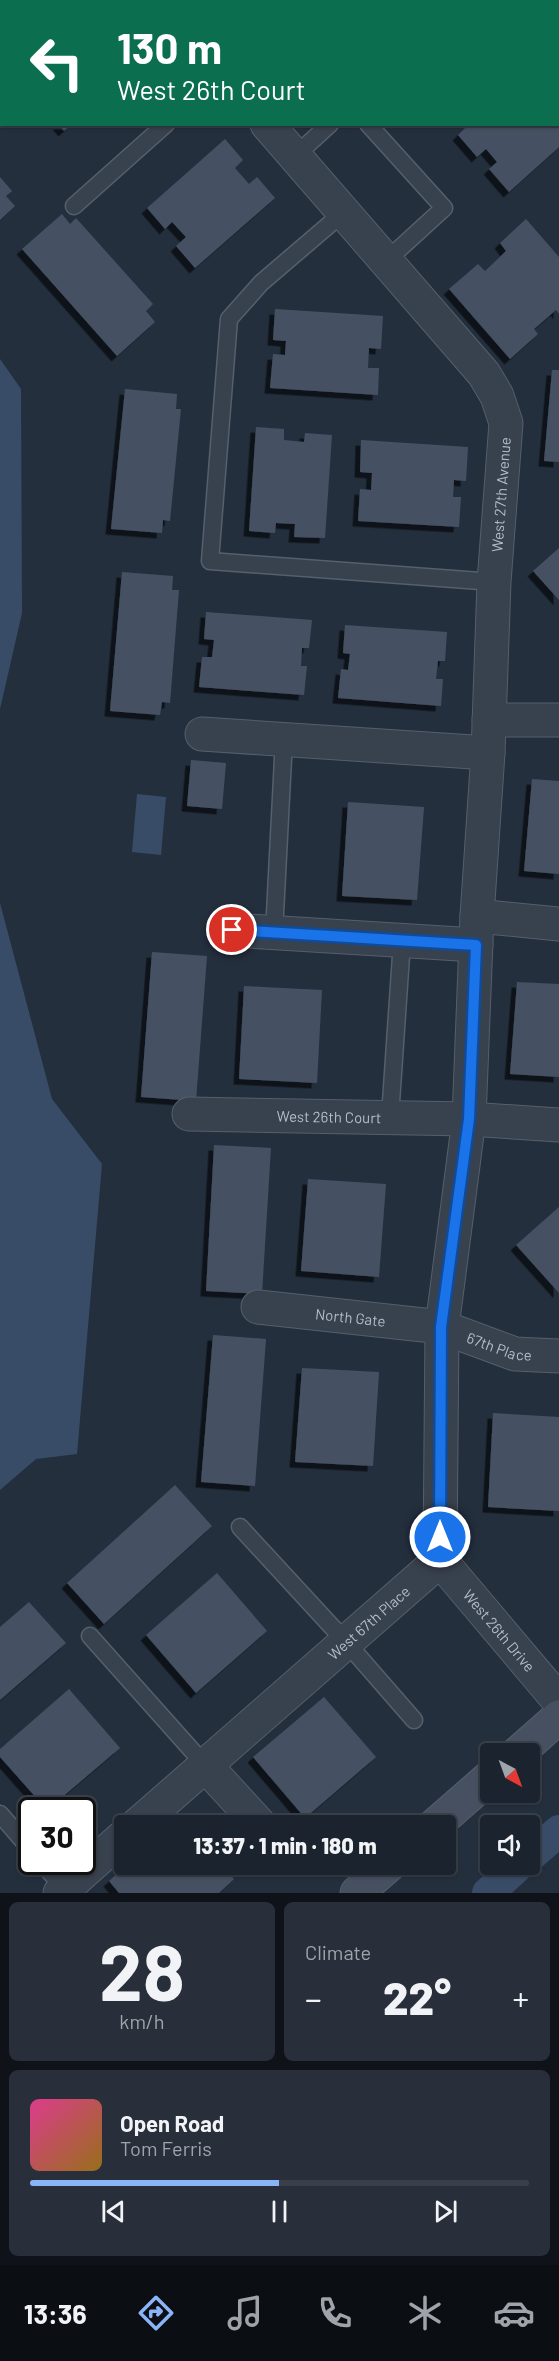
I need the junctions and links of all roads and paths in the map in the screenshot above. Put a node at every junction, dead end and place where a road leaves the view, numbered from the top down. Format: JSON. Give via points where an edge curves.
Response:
{"nodes":[{"id":1,"x":164,"y":126,"type":"edge"},
{"id":2,"x":269,"y":126,"type":"edge"},
{"id":3,"x":328,"y":126,"type":"edge"},
{"id":4,"x":370,"y":126,"type":"edge"},
{"id":5,"x":295,"y":156,"type":"junction"},
{"id":6,"x":74,"y":206,"type":"dead end"},
{"id":7,"x":344,"y":212,"type":"junction"},
{"id":8,"x":386,"y":261,"type":"junction"},
{"id":9,"x":494,"y":582,"type":"junction"},
{"id":10,"x":489,"y":720,"type":"junction"},
{"id":11,"x":559,"y":720,"type":"edge"},
{"id":12,"x":201,"y":734,"type":"dead end"},
{"id":13,"x":284,"y":739,"type":"junction"},
{"id":14,"x":488,"y":753,"type":"junction"},
{"id":15,"x":559,"y":924,"type":"edge"},
{"id":16,"x":232,"y":930,"type":"dead end"},
{"id":17,"x":476,"y":931,"type":"junction"},
{"id":18,"x":274,"y":933,"type":"junction"},
{"id":19,"x":402,"y":941,"type":"junction"},
{"id":20,"x":189,"y":1114,"type":"dead end"},
{"id":21,"x":390,"y":1117,"type":"junction"},
{"id":22,"x":469,"y":1119,"type":"junction"},
{"id":23,"x":559,"y":1125,"type":"edge"},
{"id":24,"x":258,"y":1307,"type":"dead end"},
{"id":25,"x":441,"y":1327,"type":"junction"},
{"id":26,"x":559,"y":1356,"type":"edge"},
{"id":27,"x":240,"y":1527,"type":"dead end"},
{"id":28,"x":440,"y":1560,"type":"junction"},
{"id":29,"x":90,"y":1636,"type":"dead end"},
{"id":30,"x":346,"y":1642,"type":"junction"},
{"id":31,"x":559,"y":1701,"type":"edge"},
{"id":32,"x":559,"y":1717,"type":"edge"},
{"id":33,"x":414,"y":1720,"type":"dead end"},
{"id":34,"x":529,"y":1743,"type":"edge"},
{"id":35,"x":205,"y":1765,"type":"junction"},
{"id":36,"x":480,"y":1785,"type":"edge"},
{"id":37,"x":0,"y":1814,"type":"edge"},
{"id":38,"x":148,"y":1815,"type":"edge"},
{"id":39,"x":251,"y":1815,"type":"edge"},
{"id":40,"x":446,"y":1815,"type":"edge"},
{"id":41,"x":18,"y":1835,"type":"edge"},
{"id":42,"x":114,"y":1845,"type":"edge"},
{"id":43,"x":51,"y":1875,"type":"edge"},
{"id":44,"x":377,"y":1875,"type":"edge"},
{"id":45,"x":65,"y":1892,"type":"edge"},
{"id":46,"x":357,"y":1893,"type":"edge"}],
"edges":[{"from":1,"to":6,"type":"lane"},
{"from":2,"to":5,"type":"street","name":"West 27th Avenue"},
{"from":3,"to":5,"type":"lane"},
{"from":4,"to":8,"type":"lane","via":[[444,208]]},
{"from":5,"to":7,"type":"street","name":"West 27th Avenue"},
{"from":7,"to":8,"type":"street","name":"West 27th Avenue"},
{"from":7,"to":9,"type":"lane","via":[[261,283],[229,319],[210,561]]},
{"from":8,"to":9,"type":"street","name":"West 27th Avenue","via":[[484,374],[497,396],[506,423]]},
{"from":9,"to":10,"type":"street","name":"West 27th Avenue"},
{"from":10,"to":11,"type":"street"},
{"from":10,"to":14,"type":"street","name":"West 27th Avenue"},
{"from":12,"to":13,"type":"street"},
{"from":13,"to":14,"type":"street"},
{"from":13,"to":18,"type":"lane"},
{"from":14,"to":17,"type":"street","name":"West 27th Avenue"},
{"from":15,"to":17,"type":"street"},
{"from":16,"to":18,"type":"street"},
{"from":17,"to":19,"type":"street"},
{"from":17,"to":22,"type":"street"},
{"from":18,"to":19,"type":"street"},
{"from":19,"to":21,"type":"lane"},
{"from":20,"to":21,"type":"street","name":"West 26th Court"},
{"from":21,"to":22,"type":"street","name":"West 26th Court"},
{"from":22,"to":23,"type":"street","name":"West 26th Court"},
{"from":22,"to":25,"type":"street"},
{"from":24,"to":25,"type":"street","name":"North Gate"},
{"from":25,"to":26,"type":"street","name":"67th Place","via":[[515,1354]]},
{"from":25,"to":28,"type":"street"},
{"from":27,"to":30,"type":"lane"},
{"from":28,"to":30,"type":"street","name":"West 67th Place"},
{"from":28,"to":31,"type":"street","name":"West 26th Drive"},
{"from":29,"to":35,"type":"lane"},
{"from":30,"to":33,"type":"lane"},
{"from":30,"to":35,"type":"street","name":"West 67th Place"},
{"from":32,"to":34,"type":"main road"},
{"from":35,"to":38,"type":"street","name":"West 67th Place"},
{"from":35,"to":39,"type":"street"},
{"from":36,"to":40,"type":"main road"},
{"from":37,"to":41,"type":"lane"},
{"from":42,"to":45,"type":"street"},
{"from":43,"to":45,"type":"lane"},
{"from":44,"to":46,"type":"main road"}]}
